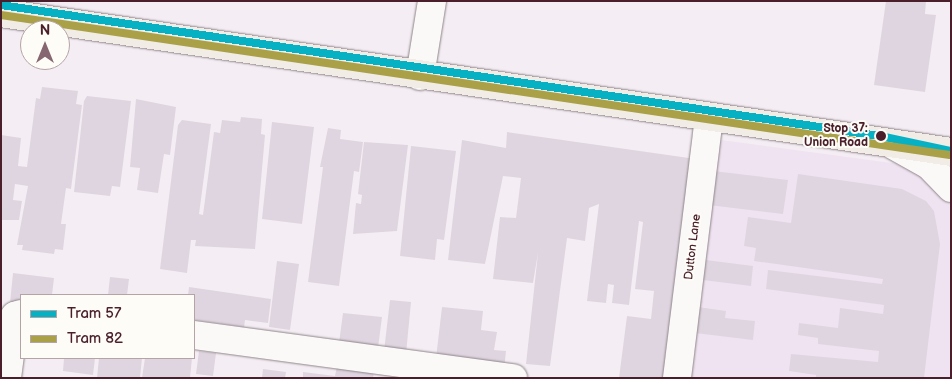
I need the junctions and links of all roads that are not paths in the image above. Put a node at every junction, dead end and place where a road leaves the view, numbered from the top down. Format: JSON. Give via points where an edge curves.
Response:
{"nodes":[{"id":1,"x":432,"y":1,"type":"edge"},
{"id":2,"x":1,"y":13,"type":"edge"},
{"id":3,"x":420,"y":76,"type":"junction"},
{"id":4,"x":709,"y":117,"type":"junction"},
{"id":5,"x":886,"y":144,"type":"junction"},
{"id":6,"x":948,"y":152,"type":"edge"},
{"id":7,"x":951,"y":188,"type":"edge"},
{"id":8,"x":20,"y":314,"type":"edge"},
{"id":9,"x":195,"y":335,"type":"edge"},
{"id":10,"x":7,"y":378,"type":"edge"},
{"id":11,"x":513,"y":378,"type":"edge"},
{"id":12,"x":677,"y":378,"type":"edge"}],
"edges":[{"from":1,"to":3,"type":"street"},
{"from":2,"to":3,"type":"main road"},
{"from":3,"to":4,"type":"main road"},
{"from":4,"to":5,"type":"main road"},
{"from":4,"to":12,"type":"street","name":"Dutton Lane"},
{"from":5,"to":6,"type":"main road"},
{"from":5,"to":7,"type":"street","via":[[929,164]]},
{"from":8,"to":10,"type":"street","via":[[15,316]]},
{"from":9,"to":11,"type":"street"}]}
